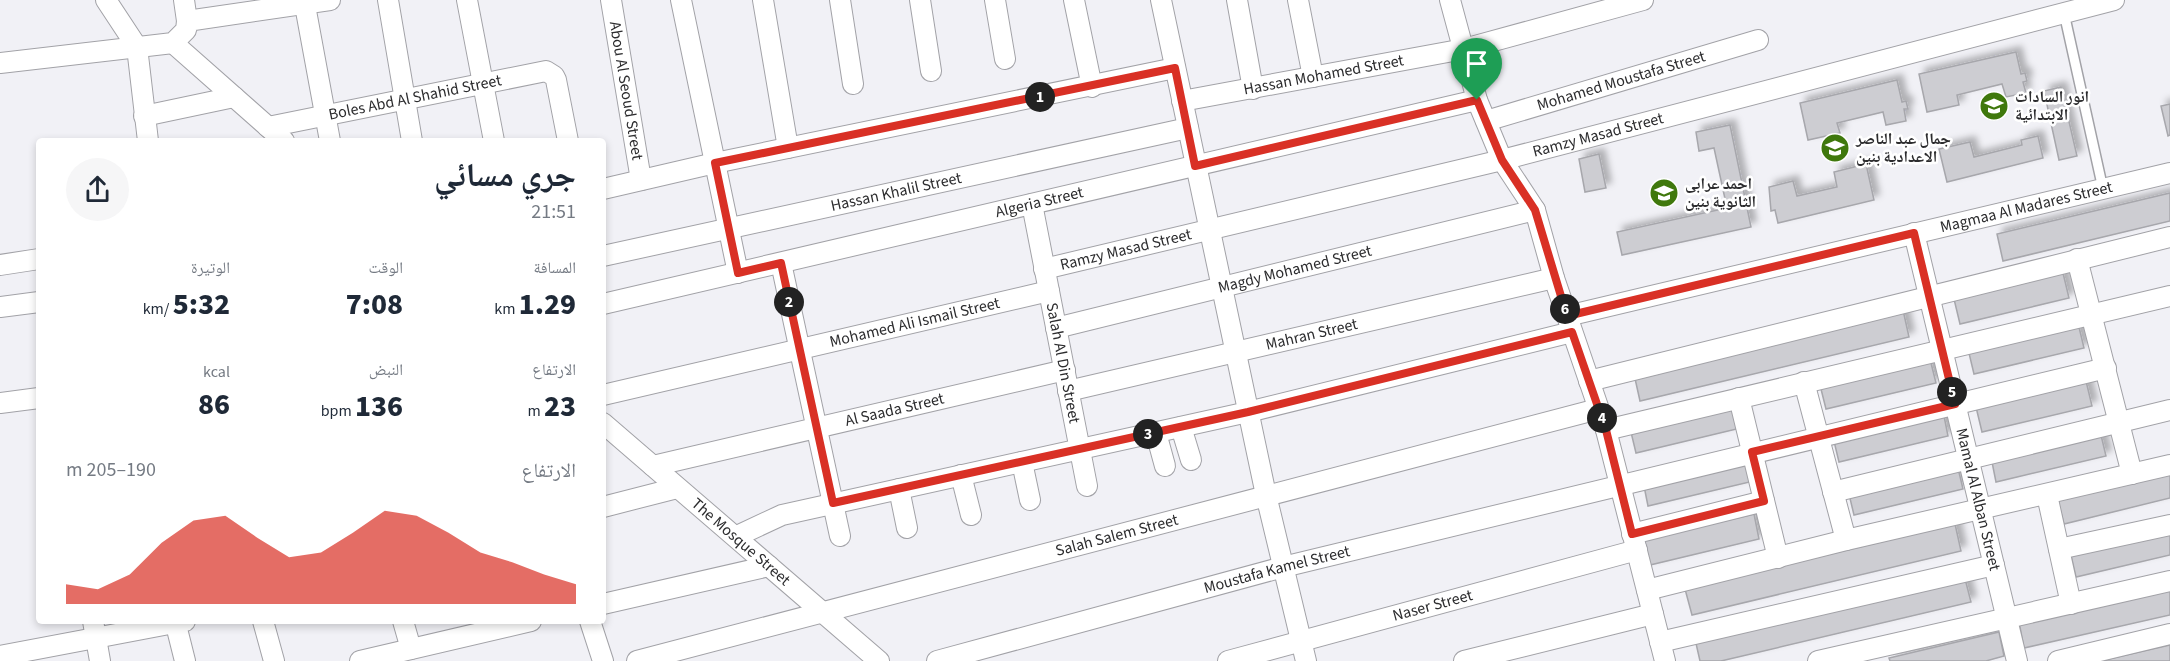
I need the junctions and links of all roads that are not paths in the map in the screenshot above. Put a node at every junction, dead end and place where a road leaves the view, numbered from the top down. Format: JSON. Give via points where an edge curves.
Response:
{"nodes":[{"id":1,"x":106,"y":0,"type":"edge"},
{"id":2,"x":184,"y":0,"type":"edge"},
{"id":3,"x":330,"y":0,"type":"edge"},
{"id":4,"x":388,"y":0,"type":"edge"},
{"id":5,"x":467,"y":0,"type":"edge"},
{"id":6,"x":611,"y":0,"type":"edge"},
{"id":7,"x":681,"y":0,"type":"edge"},
{"id":8,"x":763,"y":0,"type":"edge"},
{"id":9,"x":840,"y":0,"type":"edge"},
{"id":10,"x":920,"y":0,"type":"edge"},
{"id":11,"x":995,"y":0,"type":"edge"},
{"id":12,"x":1074,"y":0,"type":"edge"},
{"id":13,"x":1161,"y":0,"type":"edge"},
{"id":14,"x":1238,"y":0,"type":"edge"},
{"id":15,"x":1298,"y":0,"type":"edge"},
{"id":16,"x":1450,"y":0,"type":"edge"},
{"id":17,"x":1643,"y":0,"type":"edge"},
{"id":18,"x":2114,"y":0,"type":"edge"},
{"id":19,"x":305,"y":2,"type":"edge"},
{"id":20,"x":2070,"y":8,"type":"edge"},
{"id":21,"x":186,"y":21,"type":"junction"},
{"id":22,"x":1758,"y":40,"type":"dead end"},
{"id":23,"x":173,"y":43,"type":"junction"},
{"id":24,"x":136,"y":47,"type":"junction"},
{"id":25,"x":1464,"y":49,"type":"junction"},
{"id":26,"x":1005,"y":59,"type":"dead end"},
{"id":27,"x":0,"y":63,"type":"edge"},
{"id":28,"x":1175,"y":68,"type":"junction"},
{"id":29,"x":931,"y":71,"type":"dead end"},
{"id":30,"x":1313,"y":77,"type":"junction"},
{"id":31,"x":483,"y":83,"type":"junction"},
{"id":32,"x":853,"y":84,"type":"dead end"},
{"id":33,"x":1092,"y":87,"type":"junction"},
{"id":34,"x":1253,"y":89,"type":"junction"},
{"id":35,"x":234,"y":97,"type":"junction"},
{"id":36,"x":405,"y":100,"type":"junction"},
{"id":37,"x":1477,"y":100,"type":"junction"},
{"id":38,"x":1182,"y":101,"type":"junction"},
{"id":39,"x":324,"y":115,"type":"junction"},
{"id":40,"x":144,"y":116,"type":"junction"},
{"id":41,"x":1486,"y":121,"type":"junction"},
{"id":42,"x":268,"y":127,"type":"junction"},
{"id":43,"x":1188,"y":128,"type":"junction"},
{"id":44,"x":148,"y":138,"type":"edge"},
{"id":45,"x":281,"y":138,"type":"edge"},
{"id":46,"x":329,"y":138,"type":"edge"},
{"id":47,"x":411,"y":138,"type":"edge"},
{"id":48,"x":493,"y":138,"type":"edge"},
{"id":49,"x":566,"y":138,"type":"edge"},
{"id":50,"x":788,"y":148,"type":"junction"},
{"id":51,"x":1502,"y":160,"type":"junction"},
{"id":52,"x":715,"y":163,"type":"junction"},
{"id":53,"x":1195,"y":166,"type":"junction"},
{"id":54,"x":2170,"y":173,"type":"edge"},
{"id":55,"x":641,"y":180,"type":"junction"},
{"id":56,"x":606,"y":188,"type":"edge"},
{"id":57,"x":2103,"y":189,"type":"junction"},
{"id":58,"x":1032,"y":204,"type":"junction"},
{"id":59,"x":1535,"y":210,"type":"junction"},
{"id":60,"x":1208,"y":228,"type":"junction"},
{"id":61,"x":729,"y":230,"type":"junction"},
{"id":62,"x":1914,"y":233,"type":"junction"},
{"id":63,"x":2170,"y":237,"type":"edge"},
{"id":64,"x":606,"y":255,"type":"edge"},
{"id":65,"x":36,"y":259,"type":"edge"},
{"id":66,"x":2078,"y":259,"type":"junction"},
{"id":67,"x":781,"y":263,"type":"junction"},
{"id":68,"x":0,"y":265,"type":"edge"},
{"id":69,"x":1044,"y":268,"type":"junction"},
{"id":70,"x":738,"y":273,"type":"junction"},
{"id":71,"x":1554,"y":278,"type":"junction"},
{"id":72,"x":1221,"y":288,"type":"junction"},
{"id":73,"x":1049,"y":291,"type":"junction"},
{"id":74,"x":1929,"y":294,"type":"junction"},
{"id":75,"x":2170,"y":296,"type":"edge"},
{"id":76,"x":606,"y":303,"type":"edge"},
{"id":77,"x":36,"y":306,"type":"edge"},
{"id":78,"x":0,"y":307,"type":"edge"},
{"id":79,"x":2093,"y":314,"type":"junction"},
{"id":80,"x":1570,"y":324,"type":"junction"},
{"id":81,"x":1056,"y":328,"type":"junction"},
{"id":82,"x":800,"y":350,"type":"junction"},
{"id":83,"x":1942,"y":350,"type":"junction"},
{"id":84,"x":1234,"y":352,"type":"junction"},
{"id":85,"x":2106,"y":368,"type":"junction"},
{"id":86,"x":1065,"y":370,"type":"junction"},
{"id":87,"x":1589,"y":381,"type":"junction"},
{"id":88,"x":1804,"y":382,"type":"junction"},
{"id":89,"x":1068,"y":391,"type":"junction"},
{"id":90,"x":606,"y":394,"type":"edge"},
{"id":91,"x":36,"y":398,"type":"edge"},
{"id":92,"x":1739,"y":398,"type":"junction"},
{"id":93,"x":0,"y":403,"type":"edge"},
{"id":94,"x":1955,"y":404,"type":"junction"},
{"id":95,"x":1598,"y":409,"type":"junction"},
{"id":96,"x":2170,"y":410,"type":"edge"},
{"id":97,"x":1248,"y":412,"type":"junction"},
{"id":98,"x":2119,"y":422,"type":"junction"},
{"id":99,"x":606,"y":426,"type":"edge"},
{"id":100,"x":1181,"y":427,"type":"junction"},
{"id":101,"x":817,"y":428,"type":"junction"},
{"id":102,"x":1606,"y":430,"type":"junction"},
{"id":103,"x":1156,"y":433,"type":"junction"},
{"id":104,"x":1818,"y":436,"type":"junction"},
{"id":105,"x":1080,"y":449,"type":"junction"},
{"id":106,"x":1752,"y":452,"type":"junction"},
{"id":107,"x":1969,"y":459,"type":"junction"},
{"id":108,"x":1191,"y":460,"type":"dead end"},
{"id":109,"x":1022,"y":462,"type":"junction"},
{"id":110,"x":2170,"y":465,"type":"edge"},
{"id":111,"x":652,"y":466,"type":"junction"},
{"id":112,"x":1165,"y":466,"type":"dead end"},
{"id":113,"x":2132,"y":474,"type":"junction"},
{"id":114,"x":961,"y":475,"type":"junction"},
{"id":115,"x":1620,"y":485,"type":"junction"},
{"id":116,"x":1087,"y":486,"type":"dead end"},
{"id":117,"x":677,"y":488,"type":"junction"},
{"id":118,"x":899,"y":489,"type":"junction"},
{"id":119,"x":1833,"y":492,"type":"junction"},
{"id":120,"x":1266,"y":495,"type":"junction"},
{"id":121,"x":2047,"y":495,"type":"junction"},
{"id":122,"x":1030,"y":500,"type":"dead end"},
{"id":123,"x":1764,"y":501,"type":"junction"},
{"id":124,"x":833,"y":503,"type":"junction"},
{"id":125,"x":606,"y":506,"type":"edge"},
{"id":126,"x":1981,"y":510,"type":"junction"},
{"id":127,"x":971,"y":515,"type":"dead end"},
{"id":128,"x":2170,"y":525,"type":"edge"},
{"id":129,"x":907,"y":528,"type":"dead end"},
{"id":130,"x":737,"y":536,"type":"junction"},
{"id":131,"x":840,"y":536,"type":"dead end"},
{"id":132,"x":1846,"y":540,"type":"junction"},
{"id":133,"x":1634,"y":542,"type":"junction"},
{"id":134,"x":2059,"y":549,"type":"junction"},
{"id":135,"x":1778,"y":558,"type":"junction"},
{"id":136,"x":1994,"y":565,"type":"junction"},
{"id":137,"x":770,"y":566,"type":"junction"},
{"id":138,"x":1283,"y":567,"type":"junction"},
{"id":139,"x":2170,"y":581,"type":"edge"},
{"id":140,"x":1647,"y":590,"type":"junction"},
{"id":141,"x":606,"y":603,"type":"edge"},
{"id":142,"x":2071,"y":604,"type":"junction"},
{"id":143,"x":824,"y":613,"type":"junction"},
{"id":144,"x":1653,"y":614,"type":"junction"},
{"id":145,"x":2007,"y":618,"type":"junction"},
{"id":146,"x":158,"y":624,"type":"edge"},
{"id":147,"x":179,"y":624,"type":"edge"},
{"id":148,"x":264,"y":624,"type":"edge"},
{"id":149,"x":404,"y":624,"type":"edge"},
{"id":150,"x":518,"y":624,"type":"edge"},
{"id":151,"x":591,"y":624,"type":"edge"},
{"id":152,"x":94,"y":630,"type":"edge"},
{"id":153,"x":2170,"y":634,"type":"edge"},
{"id":154,"x":1301,"y":641,"type":"junction"},
{"id":155,"x":1660,"y":642,"type":"junction"},
{"id":156,"x":411,"y":649,"type":"junction"},
{"id":157,"x":1870,"y":655,"type":"edge"},
{"id":158,"x":0,"y":657,"type":"edge"},
{"id":159,"x":100,"y":661,"type":"edge"},
{"id":160,"x":185,"y":661,"type":"edge"},
{"id":161,"x":274,"y":661,"type":"edge"},
{"id":162,"x":360,"y":661,"type":"edge"},
{"id":163,"x":603,"y":661,"type":"edge"},
{"id":164,"x":637,"y":661,"type":"edge"},
{"id":165,"x":879,"y":661,"type":"edge"},
{"id":166,"x":937,"y":661,"type":"edge"},
{"id":167,"x":1228,"y":661,"type":"edge"},
{"id":168,"x":1306,"y":661,"type":"edge"},
{"id":169,"x":1464,"y":661,"type":"edge"},
{"id":170,"x":1665,"y":661,"type":"edge"},
{"id":171,"x":1818,"y":661,"type":"edge"},
{"id":172,"x":2017,"y":661,"type":"edge"},
{"id":173,"x":2058,"y":661,"type":"edge"}],
"edges":[{"from":1,"to":24,"type":"street"},
{"from":2,"to":21,"type":"street"},
{"from":3,"to":19,"type":"street"},
{"from":4,"to":36,"type":"street"},
{"from":5,"to":31,"type":"street"},
{"from":6,"to":55,"type":"street","name":"Abou Al Seoud Street"},
{"from":7,"to":52,"type":"street"},
{"from":8,"to":50,"type":"street"},
{"from":9,"to":32,"type":"street"},
{"from":10,"to":29,"type":"street"},
{"from":11,"to":26,"type":"street"},
{"from":12,"to":33,"type":"street"},
{"from":13,"to":28,"type":"street"},
{"from":14,"to":34,"type":"street"},
{"from":15,"to":30,"type":"street"},
{"from":16,"to":25,"type":"street"},
{"from":17,"to":25,"type":"street","name":"Hassan Mohamed Street"},
{"from":18,"to":20,"type":"street","name":"Ramzy Masad Street"},
{"from":19,"to":21,"type":"street"},
{"from":19,"to":39,"type":"street"},
{"from":20,"to":51,"type":"street","name":"Ramzy Masad Street"},
{"from":20,"to":57,"type":"lane"},
{"from":21,"to":23,"type":"street","via":[[186,30]]},
{"from":22,"to":41,"type":"street","name":"Mohamed Moustafa Street"},
{"from":23,"to":24,"type":"street"},
{"from":23,"to":35,"type":"street"},
{"from":24,"to":27,"type":"street"},
{"from":24,"to":40,"type":"street"},
{"from":25,"to":30,"type":"street","name":"Hassan Mohamed Street"},
{"from":25,"to":37,"type":"street"},
{"from":28,"to":33,"type":"street"},
{"from":28,"to":38,"type":"street"},
{"from":30,"to":34,"type":"street","name":"Hassan Mohamed Street"},
{"from":31,"to":36,"type":"street","name":"Boles Abd Al Shahid Street"},
{"from":31,"to":48,"type":"street"},
{"from":31,"to":49,"type":"street","name":"Boles Abd Al Shahid Street","via":[[546,71],[555,76]]},
{"from":33,"to":50,"type":"street"},
{"from":34,"to":38,"type":"street","name":"Hassan Mohamed Street"},
{"from":35,"to":40,"type":"street"},
{"from":35,"to":42,"type":"street"},
{"from":36,"to":39,"type":"street","name":"Boles Abd Al Shahid Street"},
{"from":36,"to":47,"type":"street"},
{"from":37,"to":41,"type":"street"},
{"from":37,"to":53,"type":"street","name":"Algeria Street"},
{"from":38,"to":43,"type":"street"},
{"from":39,"to":42,"type":"street","name":"Boles Abd Al Shahid Street"},
{"from":39,"to":46,"type":"street"},
{"from":40,"to":44,"type":"street"},
{"from":41,"to":51,"type":"street"},
{"from":42,"to":45,"type":"street"},
{"from":43,"to":53,"type":"street"},
{"from":43,"to":61,"type":"street","name":"Hassan Khalil Street"},
{"from":50,"to":52,"type":"street"},
{"from":51,"to":59,"type":"street"},
{"from":51,"to":60,"type":"street","name":"Ramzy Masad Street"},
{"from":52,"to":55,"type":"street"},
{"from":52,"to":61,"type":"street"},
{"from":53,"to":58,"type":"street","name":"Algeria Street"},
{"from":53,"to":60,"type":"street"},
{"from":54,"to":57,"type":"street","name":"Magmaa Al Madares Street"},
{"from":55,"to":56,"type":"street"},
{"from":57,"to":62,"type":"street","name":"Magmaa Al Madares Street"},
{"from":58,"to":67,"type":"street","name":"Algeria Street"},
{"from":58,"to":69,"type":"street","name":"Salah Al Din Street"},
{"from":59,"to":71,"type":"street"},
{"from":59,"to":72,"type":"street","name":"Magdy Mohamed Street"},
{"from":60,"to":69,"type":"street","name":"Ramzy Masad Street"},
{"from":60,"to":72,"type":"street"},
{"from":61,"to":64,"type":"street","name":"Hassan Khalil Street"},
{"from":61,"to":70,"type":"street"},
{"from":62,"to":74,"type":"street","name":"Mamal Al Alban Street"},
{"from":62,"to":80,"type":"street","name":"Magmaa Al Madares Street"},
{"from":63,"to":66,"type":"street"},
{"from":65,"to":68,"type":"street"},
{"from":66,"to":74,"type":"street"},
{"from":66,"to":79,"type":"street"},
{"from":67,"to":70,"type":"street","name":"Algeria Street"},
{"from":67,"to":82,"type":"street"},
{"from":69,"to":73,"type":"street","name":"Salah Al Din Street"},
{"from":70,"to":76,"type":"street","name":"Algeria Street"},
{"from":71,"to":80,"type":"street"},
{"from":71,"to":84,"type":"street","name":"Mahran Street"},
{"from":72,"to":81,"type":"street","name":"Magdy Mohamed Street"},
{"from":72,"to":84,"type":"street"},
{"from":73,"to":81,"type":"street","name":"Salah Al Din Street"},
{"from":73,"to":82,"type":"street","name":"Mohamed Ali Ismail Street"},
{"from":74,"to":83,"type":"street","name":"Mamal Al Alban Street"},
{"from":74,"to":87,"type":"street"},
{"from":75,"to":79,"type":"street"},
{"from":77,"to":78,"type":"street"},
{"from":79,"to":83,"type":"street"},
{"from":79,"to":85,"type":"street"},
{"from":80,"to":87,"type":"street"},
{"from":80,"to":97,"type":"street","name":"Magmaa Al Madares Street"},
{"from":81,"to":86,"type":"street","name":"Salah Al Din Street"},
{"from":82,"to":90,"type":"street","name":"Mohamed Ali Ismail Street"},
{"from":82,"to":101,"type":"street"},
{"from":83,"to":88,"type":"street"},
{"from":83,"to":94,"type":"street","name":"Mamal Al Alban Street"},
{"from":84,"to":89,"type":"street","name":"Mahran Street"},
{"from":84,"to":97,"type":"street"},
{"from":85,"to":94,"type":"street","name":"Moustafa Kamel Street"},
{"from":85,"to":98,"type":"street"},
{"from":86,"to":89,"type":"street","name":"Salah Al Din Street"},
{"from":86,"to":101,"type":"street","name":"Al Saada Street"},
{"from":87,"to":95,"type":"street"},
{"from":88,"to":92,"type":"street"},
{"from":88,"to":104,"type":"street"},
{"from":89,"to":105,"type":"street","name":"Salah Al Din Street"},
{"from":91,"to":93,"type":"street"},
{"from":92,"to":102,"type":"street"},
{"from":92,"to":106,"type":"street"},
{"from":94,"to":104,"type":"street","name":"Moustafa Kamel Street"},
{"from":94,"to":107,"type":"street","name":"Mamal Al Alban Street"},
{"from":95,"to":102,"type":"street"},
{"from":95,"to":120,"type":"street","name":"Salah Salem Street"},
{"from":96,"to":98,"type":"street"},
{"from":97,"to":100,"type":"street","name":"Magmaa Al Madares Street"},
{"from":97,"to":120,"type":"street"},
{"from":98,"to":107,"type":"street"},
{"from":98,"to":113,"type":"street"},
{"from":99,"to":111,"type":"street","name":"The Mosque Street"},
{"from":100,"to":103,"type":"street","name":"Magmaa Al Madares Street"},
{"from":100,"to":108,"type":"street"},
{"from":101,"to":111,"type":"street","name":"Al Saada Street"},
{"from":101,"to":124,"type":"street"},
{"from":102,"to":115,"type":"street"},
{"from":103,"to":105,"type":"street","name":"Magmaa Al Madares Street"},
{"from":103,"to":112,"type":"street"},
{"from":104,"to":106,"type":"street","name":"Moustafa Kamel Street"},
{"from":104,"to":119,"type":"street"},
{"from":105,"to":109,"type":"street","name":"Magmaa Al Madares Street"},
{"from":105,"to":116,"type":"street","name":"Salah Al Din Street"},
{"from":106,"to":115,"type":"street","name":"Moustafa Kamel Street"},
{"from":106,"to":123,"type":"street"},
{"from":107,"to":119,"type":"street"},
{"from":107,"to":126,"type":"street","name":"Mamal Al Alban Street"},
{"from":109,"to":114,"type":"street","name":"Magmaa Al Madares Street"},
{"from":109,"to":122,"type":"street"},
{"from":110,"to":113,"type":"street"},
{"from":111,"to":117,"type":"street","name":"The Mosque Street"},
{"from":113,"to":121,"type":"street"},
{"from":114,"to":118,"type":"street","name":"Magmaa Al Madares Street"},
{"from":114,"to":127,"type":"street"},
{"from":115,"to":133,"type":"street"},
{"from":115,"to":138,"type":"street","name":"Moustafa Kamel Street"},
{"from":117,"to":125,"type":"street"},
{"from":117,"to":130,"type":"street","name":"The Mosque Street"},
{"from":118,"to":124,"type":"street","name":"Magmaa Al Madares Street"},
{"from":118,"to":129,"type":"street"},
{"from":119,"to":132,"type":"street"},
{"from":120,"to":138,"type":"street"},
{"from":120,"to":143,"type":"street","name":"Salah Salem Street"},
{"from":121,"to":126,"type":"street"},
{"from":121,"to":134,"type":"street"},
{"from":123,"to":133,"type":"street","name":"Naser Street"},
{"from":123,"to":135,"type":"street"},
{"from":124,"to":130,"type":"street","name":"Magmaa Al Madares Street","via":[[782,515]]},
{"from":124,"to":131,"type":"street"},
{"from":126,"to":132,"type":"street"},
{"from":126,"to":136,"type":"street","name":"Mamal Al Alban Street"},
{"from":128,"to":134,"type":"street"},
{"from":130,"to":137,"type":"street","name":"The Mosque Street"},
{"from":132,"to":135,"type":"street"},
{"from":133,"to":140,"type":"street"},
{"from":133,"to":154,"type":"street","name":"Naser Street"},
{"from":134,"to":142,"type":"street"},
{"from":135,"to":140,"type":"street"},
{"from":136,"to":145,"type":"street","name":"Mamal Al Alban Street"},
{"from":136,"to":155,"type":"street"},
{"from":137,"to":141,"type":"street"},
{"from":137,"to":143,"type":"street","name":"The Mosque Street"},
{"from":138,"to":154,"type":"street"},
{"from":138,"to":166,"type":"street","name":"Moustafa Kamel Street"},
{"from":139,"to":142,"type":"street"},
{"from":140,"to":144,"type":"street"},
{"from":142,"to":145,"type":"street"},
{"from":143,"to":164,"type":"street","name":"Salah Salem Street"},
{"from":143,"to":165,"type":"street","name":"The Mosque Street"},
{"from":144,"to":155,"type":"street"},
{"from":144,"to":169,"type":"street"},
{"from":145,"to":157,"type":"street"},
{"from":145,"to":172,"type":"street","name":"Mamal Al Alban Street"},
{"from":146,"to":152,"type":"street"},
{"from":147,"to":160,"type":"street"},
{"from":148,"to":161,"type":"street"},
{"from":149,"to":156,"type":"street"},
{"from":150,"to":156,"type":"street"},
{"from":151,"to":163,"type":"street"},
{"from":152,"to":158,"type":"street"},
{"from":152,"to":159,"type":"street"},
{"from":153,"to":173,"type":"street"},
{"from":154,"to":167,"type":"street","name":"Naser Street"},
{"from":154,"to":168,"type":"street"},
{"from":155,"to":170,"type":"street"},
{"from":156,"to":162,"type":"street"},
{"from":157,"to":171,"type":"street"}]}
